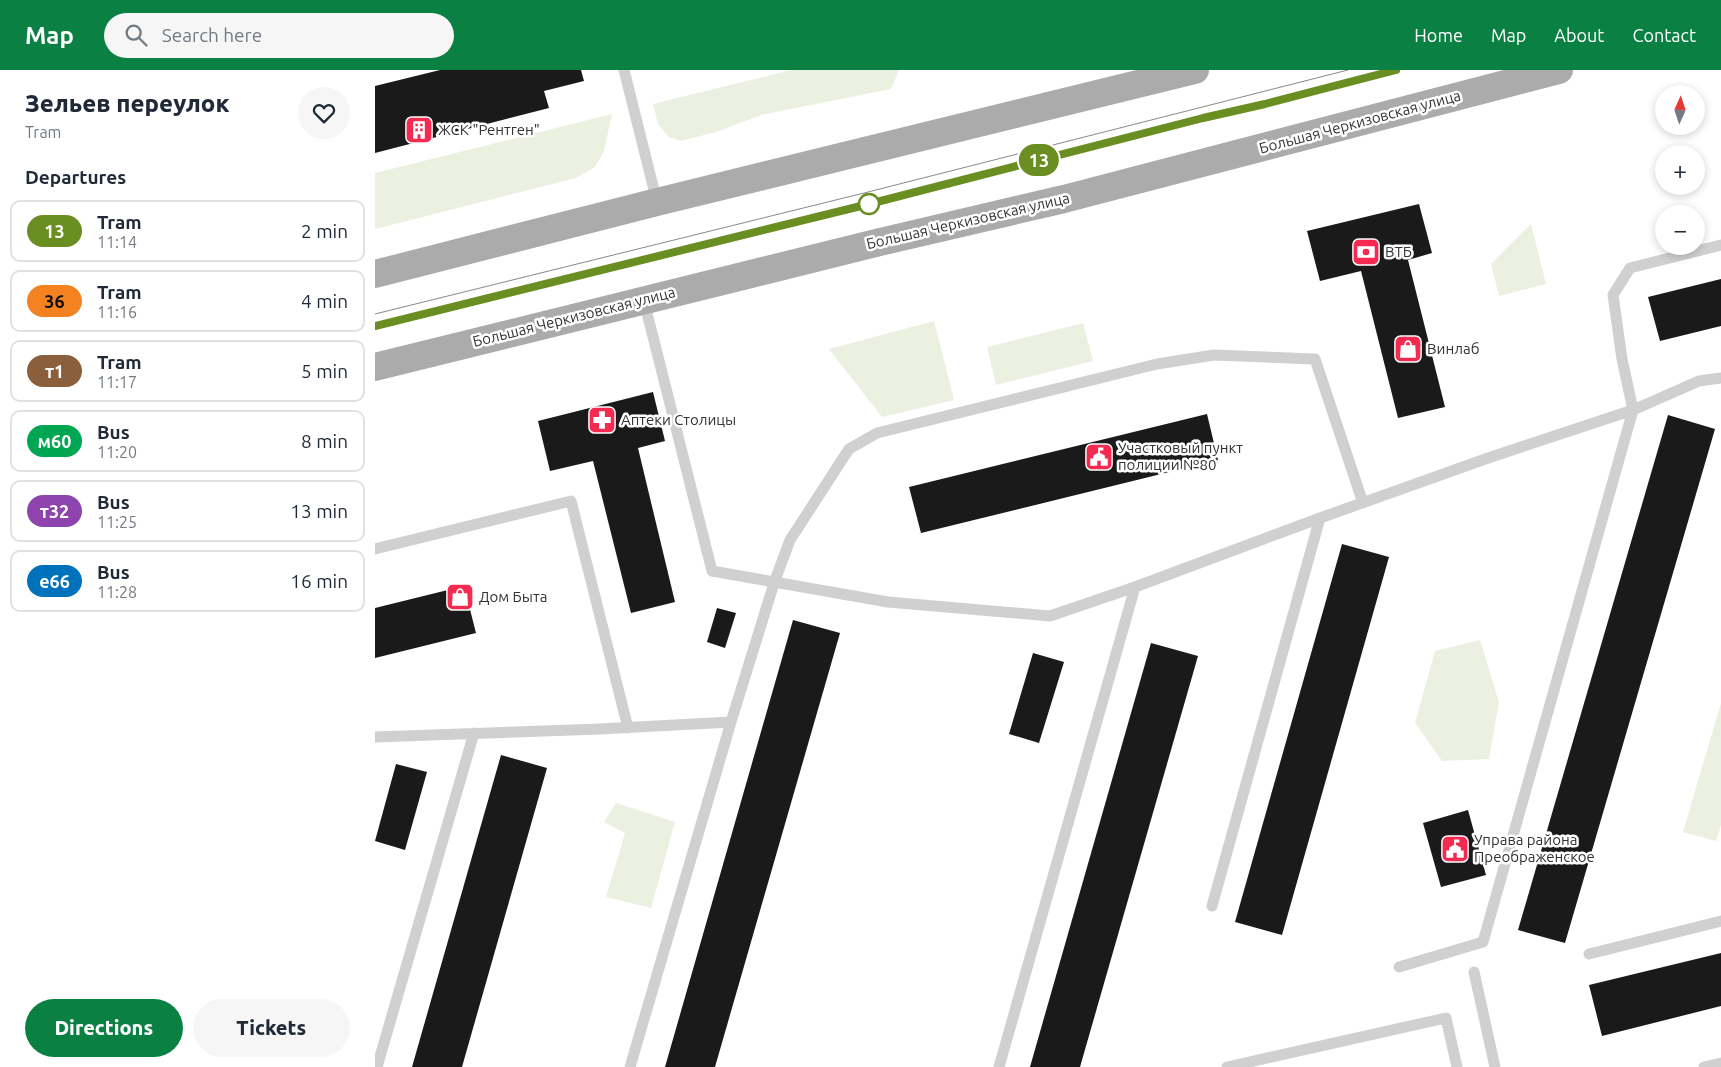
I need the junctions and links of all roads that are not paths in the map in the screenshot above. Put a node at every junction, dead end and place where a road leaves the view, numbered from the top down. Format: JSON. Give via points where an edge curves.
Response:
{"nodes":[{"id":1,"x":624,"y":70,"type":"edge"},
{"id":2,"x":1195,"y":70,"type":"edge"},
{"id":3,"x":1559,"y":70,"type":"edge"},
{"id":4,"x":657,"y":202,"type":"junction"},
{"id":5,"x":1721,"y":245,"type":"edge"},
{"id":6,"x":375,"y":274,"type":"edge"},
{"id":7,"x":644,"y":300,"type":"junction"},
{"id":8,"x":375,"y":367,"type":"edge"},
{"id":9,"x":1721,"y":378,"type":"edge"},
{"id":10,"x":1633,"y":410,"type":"junction"},
{"id":11,"x":1363,"y":503,"type":"junction"},
{"id":12,"x":1320,"y":518,"type":"junction"},
{"id":13,"x":375,"y":549,"type":"edge"},
{"id":14,"x":774,"y":583,"type":"junction"},
{"id":15,"x":1135,"y":587,"type":"junction"},
{"id":16,"x":731,"y":722,"type":"junction"},
{"id":17,"x":627,"y":728,"type":"junction"},
{"id":18,"x":474,"y":733,"type":"junction"},
{"id":19,"x":375,"y":737,"type":"edge"},
{"id":20,"x":1212,"y":906,"type":"dead end"},
{"id":21,"x":1721,"y":921,"type":"edge"},
{"id":22,"x":1589,"y":954,"type":"dead end"},
{"id":23,"x":1399,"y":967,"type":"dead end"},
{"id":24,"x":1473,"y":972,"type":"dead end"},
{"id":25,"x":1721,"y":1063,"type":"edge"},
{"id":26,"x":377,"y":1067,"type":"edge"},
{"id":27,"x":630,"y":1067,"type":"edge"},
{"id":28,"x":999,"y":1067,"type":"edge"},
{"id":29,"x":1227,"y":1067,"type":"edge"},
{"id":30,"x":1457,"y":1067,"type":"edge"},
{"id":31,"x":1495,"y":1067,"type":"edge"},
{"id":32,"x":1704,"y":1067,"type":"edge"}],
"edges":[{"from":1,"to":4,"type":"lane"},
{"from":2,"to":4,"type":"main road"},
{"from":3,"to":7,"type":"main road","name":"Большая Черкизовская улица","via":[[1064,199]]},
{"from":4,"to":6,"type":"main road"},
{"from":5,"to":10,"type":"lane","via":[[1630,268],[1613,295]]},
{"from":7,"to":8,"type":"main road","name":"Большая Черкизовская улица"},
{"from":7,"to":14,"type":"lane","via":[[712,571]]},
{"from":9,"to":10,"type":"lane","via":[[1699,381]]},
{"from":10,"to":11,"type":"lane"},
{"from":10,"to":23,"type":"lane","via":[[1483,942]]},
{"from":11,"to":12,"type":"lane"},
{"from":11,"to":14,"type":"lane","via":[[1315,359],[1215,355],[1157,364],[877,433],[849,449],[790,540]]},
{"from":12,"to":15,"type":"lane"},
{"from":12,"to":20,"type":"lane"},
{"from":13,"to":17,"type":"lane","via":[[571,501]]},
{"from":14,"to":15,"type":"lane","via":[[888,602],[1050,616]]},
{"from":14,"to":16,"type":"lane"},
{"from":15,"to":28,"type":"lane"},
{"from":16,"to":17,"type":"lane"},
{"from":16,"to":27,"type":"lane"},
{"from":17,"to":18,"type":"lane"},
{"from":18,"to":19,"type":"lane"},
{"from":18,"to":26,"type":"lane"},
{"from":21,"to":22,"type":"lane"},
{"from":24,"to":31,"type":"lane"},
{"from":25,"to":32,"type":"lane"},
{"from":29,"to":30,"type":"lane","via":[[1446,1018]]}]}
